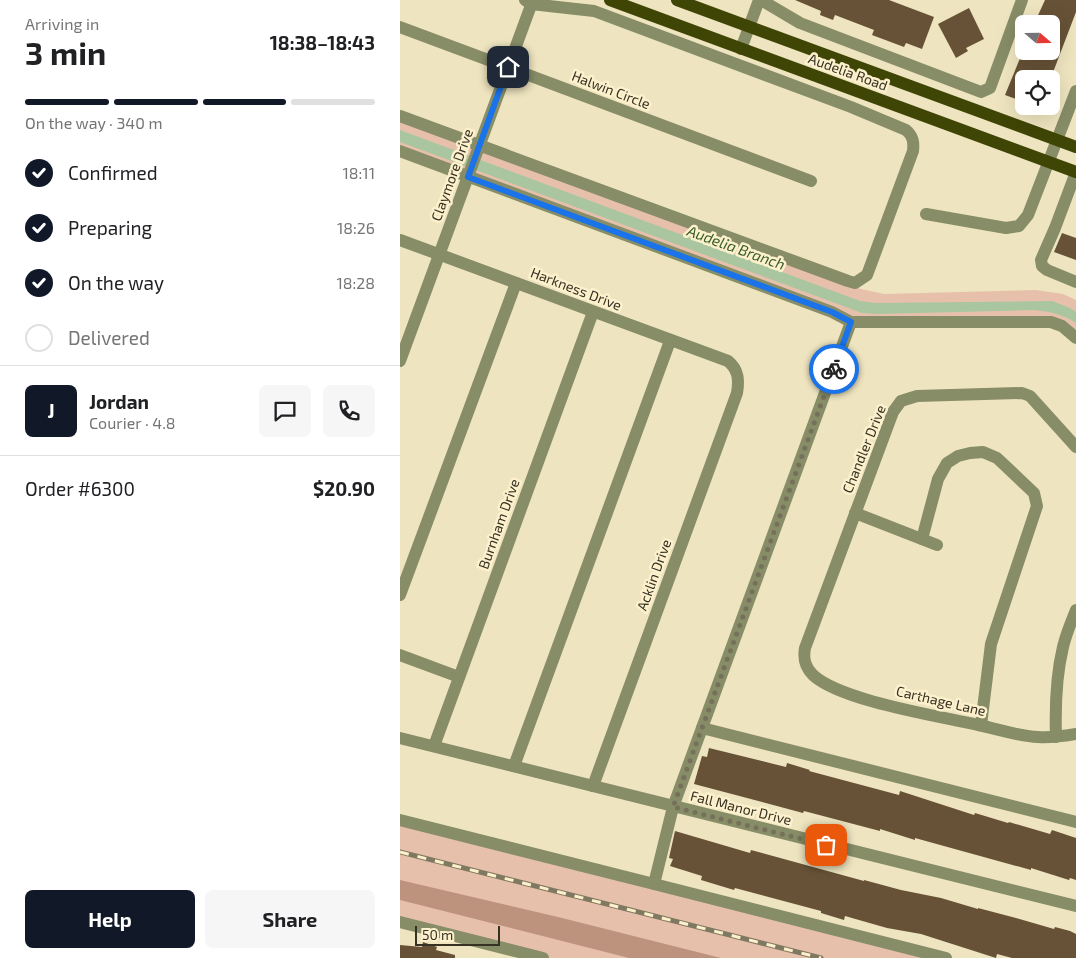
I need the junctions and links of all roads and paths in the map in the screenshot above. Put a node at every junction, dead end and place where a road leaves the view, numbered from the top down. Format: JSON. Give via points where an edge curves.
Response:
{"nodes":[{"id":1,"x":610,"y":0,"type":"edge"},
{"id":2,"x":677,"y":0,"type":"edge"},
{"id":3,"x":760,"y":0,"type":"edge"},
{"id":4,"x":1022,"y":0,"type":"edge"},
{"id":5,"x":530,"y":1,"type":"edge"},
{"id":6,"x":400,"y":27,"type":"edge"},
{"id":7,"x":750,"y":27,"type":"junction"},
{"id":8,"x":741,"y":49,"type":"junction"},
{"id":9,"x":508,"y":67,"type":"junction"},
{"id":10,"x":1076,"y":90,"type":"edge"},
{"id":11,"x":400,"y":116,"type":"edge"},
{"id":12,"x":1072,"y":116,"type":"edge"},
{"id":13,"x":1058,"y":140,"type":"junction"},
{"id":14,"x":1076,"y":147,"type":"edge"},
{"id":15,"x":478,"y":150,"type":"junction"},
{"id":16,"x":400,"y":151,"type":"edge"},
{"id":17,"x":1049,"y":162,"type":"junction"},
{"id":18,"x":1076,"y":172,"type":"edge"},
{"id":19,"x":469,"y":174,"type":"junction"},
{"id":20,"x":811,"y":181,"type":"dead end"},
{"id":21,"x":926,"y":214,"type":"dead end"},
{"id":22,"x":400,"y":240,"type":"edge"},
{"id":23,"x":439,"y":254,"type":"junction"},
{"id":24,"x":1076,"y":282,"type":"edge"},
{"id":25,"x":516,"y":283,"type":"junction"},
{"id":26,"x":593,"y":312,"type":"junction"},
{"id":27,"x":851,"y":322,"type":"junction"},
{"id":28,"x":1076,"y":338,"type":"edge"},
{"id":29,"x":670,"y":341,"type":"junction"},
{"id":30,"x":400,"y":361,"type":"edge"},
{"id":31,"x":737,"y":373,"type":"joint"},
{"id":32,"x":1076,"y":447,"type":"edge"},
{"id":33,"x":855,"y":513,"type":"junction"},
{"id":34,"x":922,"y":539,"type":"junction"},
{"id":35,"x":937,"y":545,"type":"dead end"},
{"id":36,"x":400,"y":595,"type":"edge"},
{"id":37,"x":1076,"y":610,"type":"edge"},
{"id":38,"x":1070,"y":646,"type":"edge"},
{"id":39,"x":400,"y":655,"type":"edge"},
{"id":40,"x":807,"y":668,"type":"joint"},
{"id":41,"x":459,"y":677,"type":"junction"},
{"id":42,"x":981,"y":725,"type":"junction"},
{"id":43,"x":702,"y":728,"type":"junction"},
{"id":44,"x":1076,"y":734,"type":"edge"},
{"id":45,"x":1056,"y":737,"type":"junction"},
{"id":46,"x":400,"y":738,"type":"edge"},
{"id":47,"x":434,"y":746,"type":"junction"},
{"id":48,"x":514,"y":766,"type":"junction"},
{"id":49,"x":593,"y":786,"type":"junction"},
{"id":50,"x":673,"y":807,"type":"junction"},
{"id":51,"x":400,"y":820,"type":"edge"},
{"id":52,"x":1076,"y":822,"type":"edge"},
{"id":53,"x":654,"y":884,"type":"junction"},
{"id":54,"x":1076,"y":906,"type":"edge"},
{"id":55,"x":400,"y":922,"type":"edge"},
{"id":56,"x":543,"y":958,"type":"edge"},
{"id":57,"x":946,"y":958,"type":"edge"}],
"edges":[{"from":1,"to":8,"type":"main road","name":"Audelia Road"},
{"from":2,"to":7,"type":"main road","name":"Audelia Road"},
{"from":3,"to":4,"type":"street","via":[[800,23],[981,92],[990,88]]},
{"from":3,"to":7,"type":"street"},
{"from":5,"to":9,"type":"street","name":"Claymore Drive"},
{"from":5,"to":15,"type":"street","via":[[594,11],[851,107],[906,130],[911,134],[913,151],[868,275],[855,283]]},
{"from":6,"to":9,"type":"street","name":"Halwin Circle"},
{"from":7,"to":8,"type":"street"},
{"from":7,"to":13,"type":"main road","name":"Audelia Road"},
{"from":8,"to":17,"type":"main road","name":"Audelia Road"},
{"from":9,"to":15,"type":"street","name":"Claymore Drive"},
{"from":9,"to":20,"type":"street","name":"Halwin Circle"},
{"from":10,"to":12,"type":"street"},
{"from":11,"to":15,"type":"street"},
{"from":12,"to":13,"type":"street"},
{"from":13,"to":14,"type":"main road","name":"Audelia Road"},
{"from":13,"to":17,"type":"street"},
{"from":15,"to":19,"type":"street","name":"Claymore Drive"},
{"from":16,"to":19,"type":"street"},
{"from":17,"to":18,"type":"main road","name":"Audelia Road"},
{"from":17,"to":21,"type":"street","via":[[1028,215],[1019,226],[1006,228]]},
{"from":18,"to":24,"type":"street","via":[[1041,260],[1047,270]]},
{"from":19,"to":23,"type":"street","name":"Claymore Drive"},
{"from":19,"to":27,"type":"street"},
{"from":22,"to":23,"type":"street","name":"Harkness Drive"},
{"from":23,"to":25,"type":"street","name":"Harkness Drive"},
{"from":23,"to":30,"type":"street","name":"Claymore Drive"},
{"from":25,"to":26,"type":"street","name":"Harkness Drive"},
{"from":25,"to":36,"type":"street"},
{"from":26,"to":29,"type":"street","name":"Harkness Drive"},
{"from":26,"to":41,"type":"street","name":"Burnham Drive"},
{"from":27,"to":28,"type":"street","via":[[1050,322],[1062,326]]},
{"from":27,"to":43,"type":"street"},
{"from":29,"to":31,"type":"street","name":"Harkness Drive","via":[[728,361]]},
{"from":29,"to":48,"type":"street"},
{"from":31,"to":49,"type":"street","name":"Acklin Drive","via":[[737,393]]},
{"from":32,"to":33,"type":"street","name":"Chandler Drive","via":[[1030,396],[1022,393],[911,397],[901,402],[894,412]]},
{"from":33,"to":34,"type":"street"},
{"from":33,"to":40,"type":"street","name":"Chandler Drive","via":[[805,648]]},
{"from":34,"to":35,"type":"street"},
{"from":34,"to":42,"type":"street","via":[[938,479],[947,463],[958,456],[982,452],[997,458],[1034,493],[1037,506],[991,644]]},
{"from":37,"to":38,"type":"street"},
{"from":38,"to":45,"type":"street","via":[[1059,664]]},
{"from":39,"to":41,"type":"street"},
{"from":40,"to":42,"type":"street","name":"Carthage Lane","via":[[828,686],[862,698]]},
{"from":41,"to":47,"type":"street","name":"Burnham Drive"},
{"from":42,"to":45,"type":"street","name":"Carthage Lane","via":[[1008,734]]},
{"from":43,"to":50,"type":"street"},
{"from":43,"to":52,"type":"street"},
{"from":44,"to":45,"type":"street","name":"Carthage Lane"},
{"from":46,"to":47,"type":"street","name":"Fall Manor Drive"},
{"from":47,"to":48,"type":"street","name":"Fall Manor Drive"},
{"from":48,"to":49,"type":"street","name":"Fall Manor Drive"},
{"from":49,"to":50,"type":"street","name":"Fall Manor Drive"},
{"from":50,"to":53,"type":"street"},
{"from":50,"to":54,"type":"street","name":"Fall Manor Drive"},
{"from":51,"to":53,"type":"street"},
{"from":53,"to":57,"type":"street"},
{"from":55,"to":56,"type":"street"}]}
